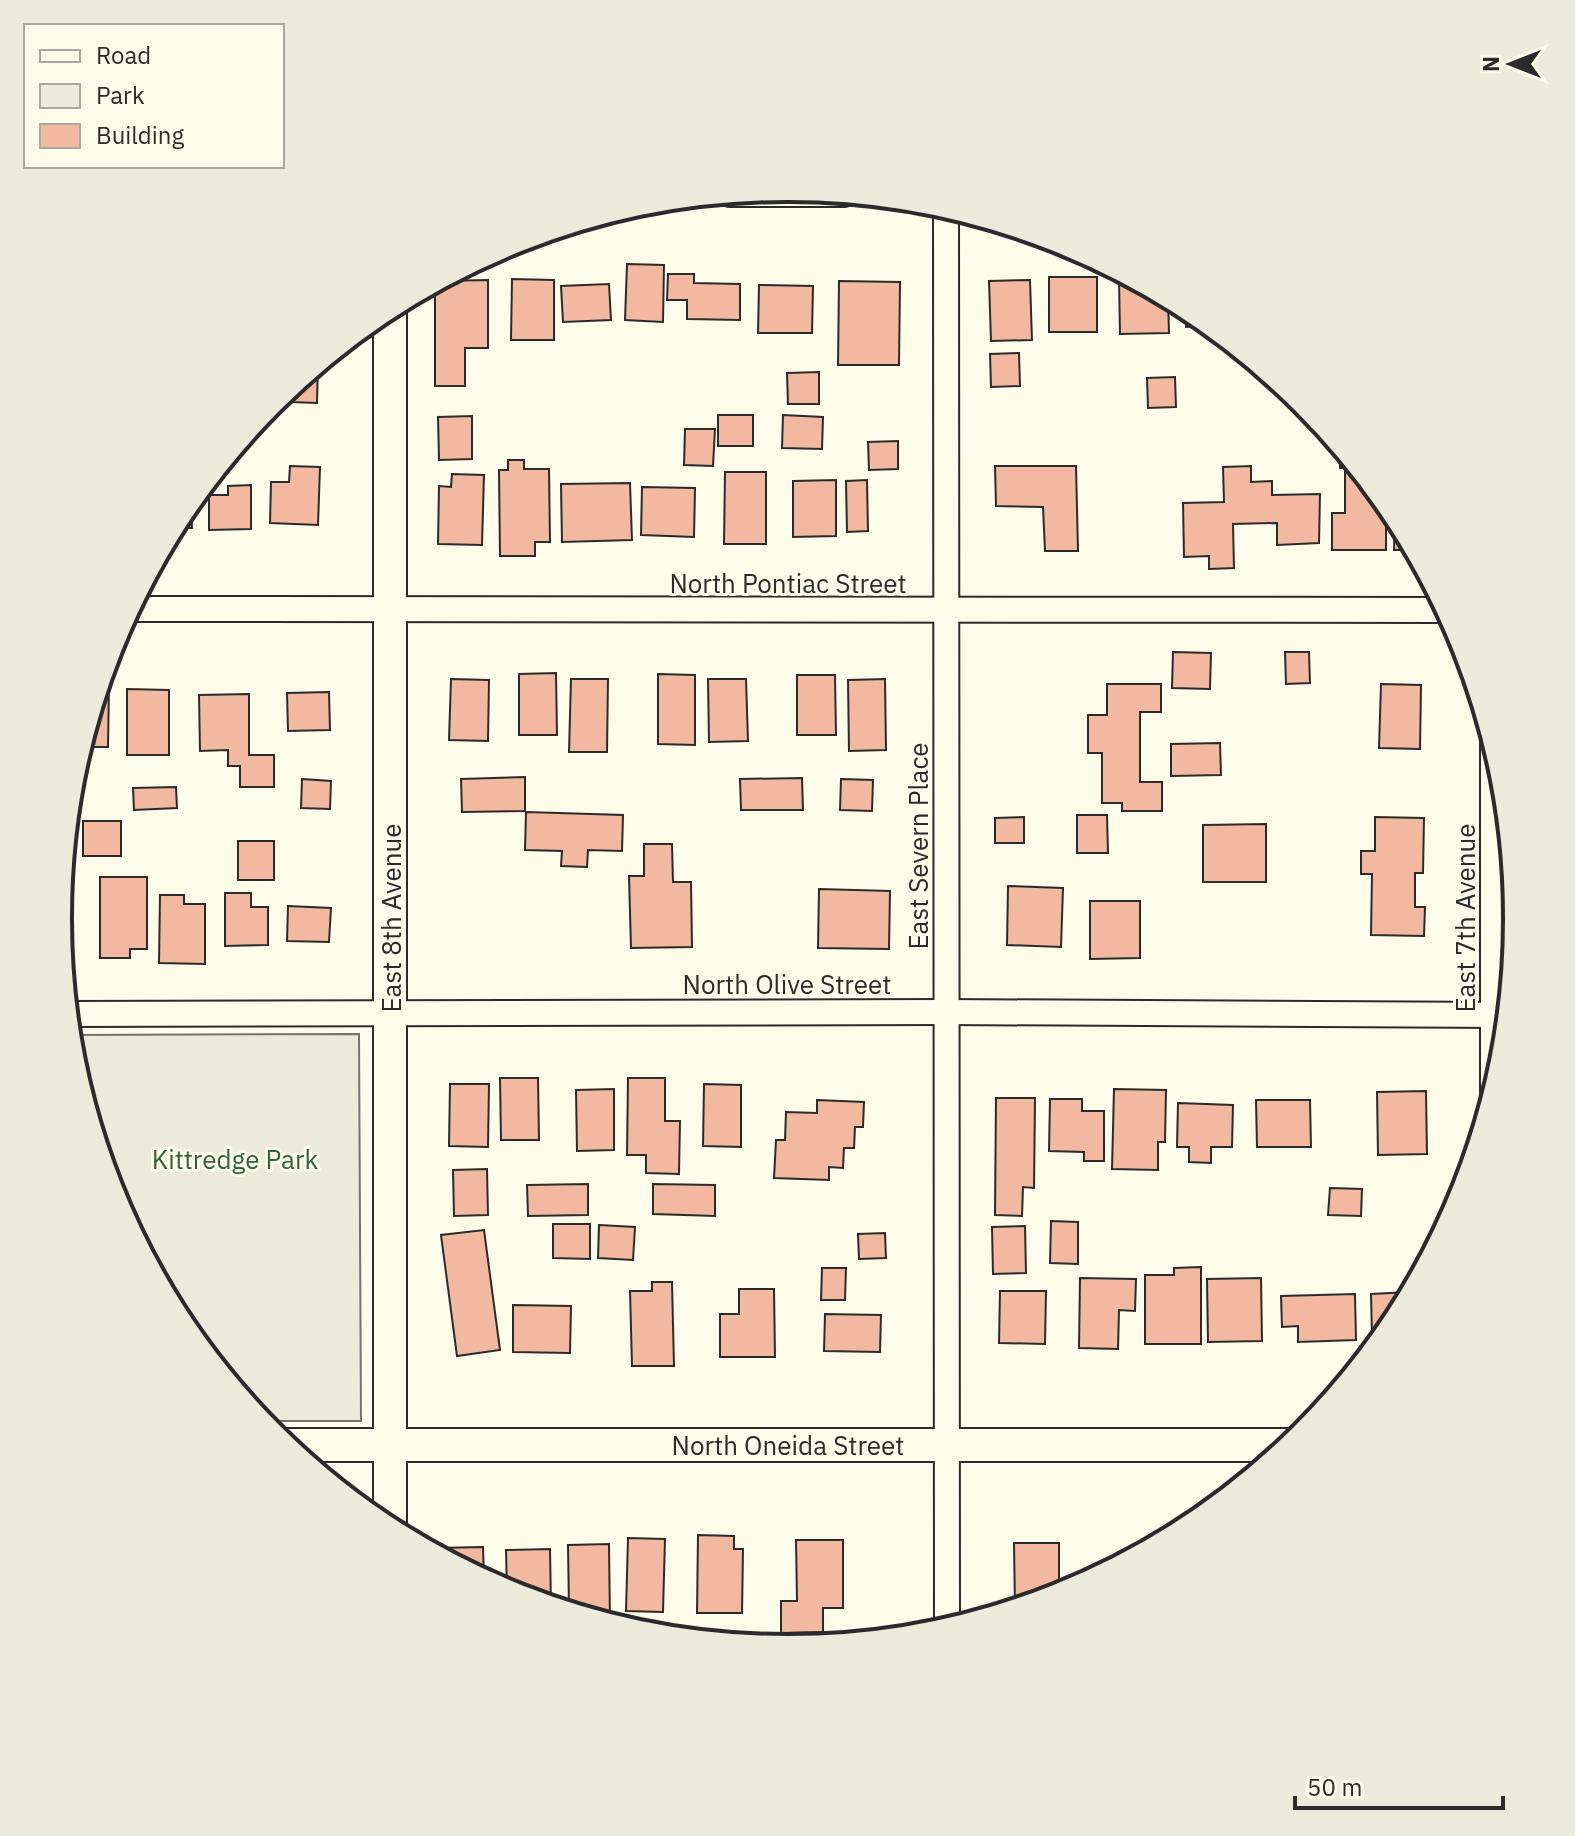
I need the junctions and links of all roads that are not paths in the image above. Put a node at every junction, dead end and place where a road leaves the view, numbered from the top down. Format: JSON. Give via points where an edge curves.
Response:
{"nodes":[{"id":1,"x":946,"y":221,"type":"edge"},
{"id":2,"x":390,"y":323,"type":"edge"},
{"id":3,"x":143,"y":609,"type":"edge"},
{"id":4,"x":1433,"y":610,"type":"edge"},
{"id":5,"x":390,"y":611,"type":"junction"},
{"id":6,"x":946,"y":611,"type":"junction"},
{"id":7,"x":1495,"y":812,"type":"edge"},
{"id":8,"x":1499,"y":985,"type":"edge"},
{"id":9,"x":391,"y":1012,"type":"junction"},
{"id":10,"x":946,"y":1012,"type":"junction"},
{"id":11,"x":78,"y":1014,"type":"edge"},
{"id":12,"x":1496,"y":1016,"type":"edge"},
{"id":13,"x":304,"y":1445,"type":"edge"},
{"id":14,"x":390,"y":1445,"type":"junction"},
{"id":15,"x":946,"y":1445,"type":"junction"},
{"id":16,"x":1271,"y":1445,"type":"edge"},
{"id":17,"x":390,"y":1513,"type":"edge"},
{"id":18,"x":947,"y":1615,"type":"edge"}],
"edges":[{"from":1,"to":6,"type":"street","name":"East Severn Place"},
{"from":2,"to":5,"type":"street","name":"East 8th Avenue"},
{"from":3,"to":5,"type":"street","name":"North Pontiac Street"},
{"from":4,"to":6,"type":"street","name":"North Pontiac Street"},
{"from":5,"to":6,"type":"street","name":"North Pontiac Street"},
{"from":5,"to":9,"type":"street","name":"East 8th Avenue"},
{"from":6,"to":10,"type":"street","name":"East Severn Place"},
{"from":7,"to":8,"type":"street","name":"East 7th Avenue"},
{"from":9,"to":10,"type":"street","name":"North Olive Street"},
{"from":9,"to":11,"type":"street","name":"North Olive Street"},
{"from":9,"to":14,"type":"street","name":"East 8th Avenue"},
{"from":10,"to":12,"type":"street","name":"North Olive Street"},
{"from":10,"to":15,"type":"street","name":"East Severn Place"},
{"from":13,"to":14,"type":"street","name":"North Oneida Street"},
{"from":14,"to":15,"type":"street","name":"North Oneida Street"},
{"from":14,"to":17,"type":"street","name":"East 8th Avenue"},
{"from":15,"to":16,"type":"street","name":"North Oneida Street"},
{"from":15,"to":18,"type":"street","name":"East Severn Place"}]}
